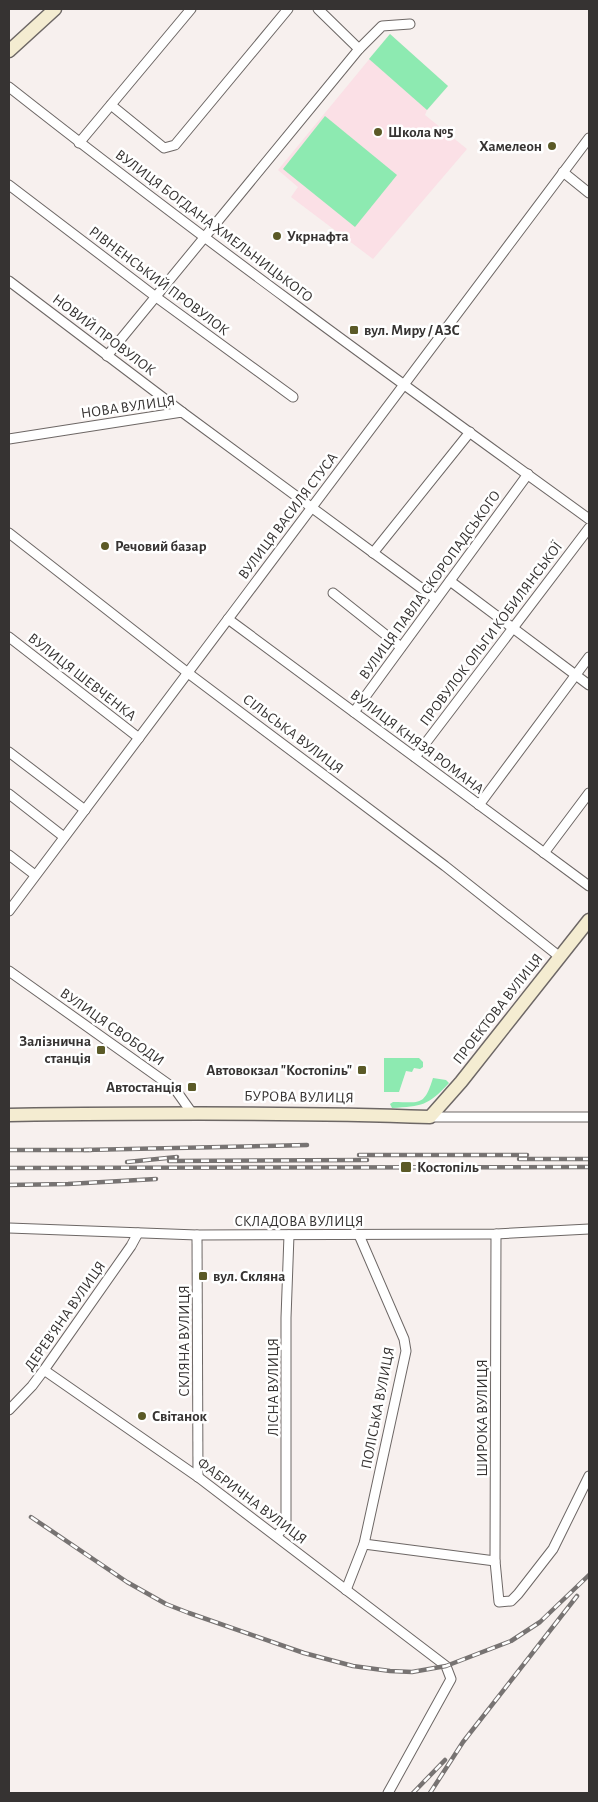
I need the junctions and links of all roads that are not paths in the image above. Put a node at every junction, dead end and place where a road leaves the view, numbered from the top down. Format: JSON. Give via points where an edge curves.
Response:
{"nodes":[{"id":1,"x":56,"y":9,"type":"edge"},
{"id":2,"x":191,"y":9,"type":"edge"},
{"id":3,"x":288,"y":9,"type":"edge"},
{"id":4,"x":318,"y":9,"type":"edge"},
{"id":5,"x":410,"y":24,"type":"dead end"},
{"id":6,"x":359,"y":49,"type":"junction"},
{"id":7,"x":9,"y":51,"type":"edge"},
{"id":8,"x":9,"y":87,"type":"edge"},
{"id":9,"x":111,"y":104,"type":"junction"},
{"id":10,"x":589,"y":138,"type":"edge"},
{"id":11,"x":79,"y":142,"type":"junction"},
{"id":12,"x":564,"y":172,"type":"junction"},
{"id":13,"x":9,"y":185,"type":"edge"},
{"id":14,"x":589,"y":193,"type":"edge"},
{"id":15,"x":206,"y":237,"type":"junction"},
{"id":16,"x":9,"y":281,"type":"edge"},
{"id":17,"x":156,"y":297,"type":"junction"},
{"id":18,"x":108,"y":356,"type":"junction"},
{"id":19,"x":404,"y":384,"type":"junction"},
{"id":20,"x":293,"y":397,"type":"dead end"},
{"id":21,"x":182,"y":412,"type":"junction"},
{"id":22,"x":470,"y":432,"type":"junction"},
{"id":23,"x":9,"y":439,"type":"edge"},
{"id":24,"x":528,"y":474,"type":"junction"},
{"id":25,"x":312,"y":508,"type":"junction"},
{"id":26,"x":589,"y":518,"type":"edge"},
{"id":27,"x":589,"y":528,"type":"edge"},
{"id":28,"x":9,"y":533,"type":"edge"},
{"id":29,"x":373,"y":553,"type":"junction"},
{"id":30,"x":450,"y":581,"type":"junction"},
{"id":31,"x":333,"y":593,"type":"dead end"},
{"id":32,"x":436,"y":599,"type":"junction"},
{"id":33,"x":228,"y":619,"type":"junction"},
{"id":34,"x":513,"y":628,"type":"junction"},
{"id":35,"x":9,"y":637,"type":"edge"},
{"id":36,"x":401,"y":647,"type":"junction"},
{"id":37,"x":589,"y":657,"type":"edge"},
{"id":38,"x":188,"y":673,"type":"junction"},
{"id":39,"x":576,"y":675,"type":"junction"},
{"id":40,"x":589,"y":685,"type":"edge"},
{"id":41,"x":354,"y":712,"type":"junction"},
{"id":42,"x":139,"y":738,"type":"junction"},
{"id":43,"x":9,"y":752,"type":"edge"},
{"id":44,"x":415,"y":757,"type":"junction"},
{"id":45,"x":589,"y":793,"type":"edge"},
{"id":46,"x":9,"y":794,"type":"edge"},
{"id":47,"x":479,"y":804,"type":"junction"},
{"id":48,"x":85,"y":810,"type":"junction"},
{"id":49,"x":64,"y":837,"type":"junction"},
{"id":50,"x":544,"y":853,"type":"junction"},
{"id":51,"x":9,"y":855,"type":"edge"},
{"id":52,"x":36,"y":875,"type":"junction"},
{"id":53,"x":589,"y":886,"type":"edge"},
{"id":54,"x":9,"y":911,"type":"edge"},
{"id":55,"x":588,"y":925,"type":"edge"},
{"id":56,"x":560,"y":957,"type":"junction"},
{"id":57,"x":9,"y":971,"type":"edge"},
{"id":58,"x":192,"y":1113,"type":"junction"},
{"id":59,"x":9,"y":1115,"type":"edge"},
{"id":60,"x":430,"y":1117,"type":"junction"},
{"id":61,"x":589,"y":1117,"type":"edge"},
{"id":62,"x":9,"y":1228,"type":"edge"},
{"id":63,"x":589,"y":1229,"type":"edge"},
{"id":64,"x":138,"y":1233,"type":"junction"},
{"id":65,"x":496,"y":1234,"type":"junction"},
{"id":66,"x":197,"y":1235,"type":"junction"},
{"id":67,"x":288,"y":1235,"type":"junction"},
{"id":68,"x":359,"y":1235,"type":"junction"},
{"id":69,"x":44,"y":1370,"type":"junction"},
{"id":70,"x":11,"y":1404,"type":"edge"},
{"id":71,"x":589,"y":1476,"type":"edge"},
{"id":72,"x":198,"y":1477,"type":"junction"},
{"id":73,"x":277,"y":1536,"type":"junction"},
{"id":74,"x":364,"y":1544,"type":"junction"},
{"id":75,"x":495,"y":1561,"type":"junction"},
{"id":76,"x":346,"y":1590,"type":"junction"},
{"id":77,"x":388,"y":1793,"type":"edge"}],
"edges":[{"from":1,"to":7,"type":"main road"},
{"from":2,"to":9,"type":"street"},
{"from":3,"to":9,"type":"street","via":[[175,145],[164,148]]},
{"from":4,"to":6,"type":"street"},
{"from":5,"to":6,"type":"street","via":[[382,26]]},
{"from":6,"to":15,"type":"street"},
{"from":8,"to":11,"type":"street","name":"ВУЛИЦЯ БОГДАНА ХМЕЛЬНИЦЬКОГО"},
{"from":9,"to":11,"type":"street"},
{"from":10,"to":12,"type":"street","name":"ВУЛИЦЯ ВАСИЛЯ СТУСА"},
{"from":11,"to":15,"type":"street","name":"ВУЛИЦЯ БОГДАНА ХМЕЛЬНИЦЬКОГО"},
{"from":12,"to":14,"type":"street"},
{"from":12,"to":19,"type":"street","name":"ВУЛИЦЯ ВАСИЛЯ СТУСА"},
{"from":13,"to":17,"type":"street","name":"РІВНЕНСЬКИЙ ПРОВУЛОК"},
{"from":15,"to":17,"type":"street"},
{"from":15,"to":19,"type":"street","name":"ВУЛИЦЯ БОГДАНА ХМЕЛЬНИЦЬКОГО"},
{"from":16,"to":18,"type":"street","name":"НОВИЙ ПРОВУЛОК"},
{"from":17,"to":18,"type":"street"},
{"from":17,"to":20,"type":"street","name":"РІВНЕНСЬКИЙ ПРОВУЛОК"},
{"from":18,"to":21,"type":"street","name":"НОВИЙ ПРОВУЛОК"},
{"from":19,"to":22,"type":"street","name":"ВУЛИЦЯ БОГДАНА ХМЕЛЬНИЦЬКОГО"},
{"from":19,"to":25,"type":"street","name":"ВУЛИЦЯ ВАСИЛЯ СТУСА"},
{"from":21,"to":23,"type":"street","name":"НОВА ВУЛИЦЯ"},
{"from":21,"to":25,"type":"street","name":"НОВА ВУЛИЦЯ"},
{"from":22,"to":24,"type":"street","name":"ВУЛИЦЯ БОГДАНА ХМЕЛЬНИЦЬКОГО"},
{"from":22,"to":29,"type":"street"},
{"from":24,"to":26,"type":"street","name":"ВУЛИЦЯ БОГДАНА ХМЕЛЬНИЦЬКОГО"},
{"from":24,"to":30,"type":"street","name":"ВУЛИЦЯ ПАВЛА СКОРОПАДСЬКОГО"},
{"from":25,"to":29,"type":"street","name":"НОВА ВУЛИЦЯ"},
{"from":25,"to":33,"type":"street","name":"ВУЛИЦЯ ВАСИЛЯ СТУСА"},
{"from":27,"to":34,"type":"street","name":"ПРОВУЛОК ОЛЬГИ КОБИЛЯНСЬКОЇ"},
{"from":28,"to":38,"type":"street","name":"СІЛЬСЬКА ВУЛИЦЯ"},
{"from":29,"to":32,"type":"street","name":"НОВА ВУЛИЦЯ"},
{"from":30,"to":32,"type":"street","name":"ВУЛИЦЯ ПАВЛА СКОРОПАДСЬКОГО"},
{"from":30,"to":34,"type":"street"},
{"from":31,"to":36,"type":"street"},
{"from":32,"to":36,"type":"street","name":"ВУЛИЦЯ ПАВЛА СКОРОПАДСЬКОГО"},
{"from":33,"to":38,"type":"street","name":"ВУЛИЦЯ ВАСИЛЯ СТУСА"},
{"from":33,"to":41,"type":"street","name":"ВУЛИЦЯ КНЯЗЯ РОМАНА"},
{"from":34,"to":39,"type":"street"},
{"from":34,"to":44,"type":"street","name":"ПРОВУЛОК ОЛЬГИ КОБИЛЯНСЬКОЇ"},
{"from":35,"to":42,"type":"street","name":"ВУЛИЦЯ ШЕВЧЕНКА"},
{"from":36,"to":41,"type":"street","name":"ВУЛИЦЯ ПАВЛА СКОРОПАДСЬКОГО"},
{"from":37,"to":39,"type":"street"},
{"from":38,"to":42,"type":"street","name":"ВУЛИЦЯ ВАСИЛЯ СТУСА"},
{"from":38,"to":56,"type":"street","name":"СІЛЬСЬКА ВУЛИЦЯ","via":[[445,866]]},
{"from":39,"to":40,"type":"street"},
{"from":39,"to":47,"type":"street"},
{"from":41,"to":44,"type":"street","name":"ВУЛИЦЯ КНЯЗЯ РОМАНА"},
{"from":42,"to":48,"type":"street","name":"ВУЛИЦЯ ВАСИЛЯ СТУСА"},
{"from":43,"to":48,"type":"street"},
{"from":44,"to":47,"type":"street","name":"ВУЛИЦЯ КНЯЗЯ РОМАНА"},
{"from":45,"to":50,"type":"street"},
{"from":46,"to":49,"type":"street"},
{"from":47,"to":50,"type":"street","name":"ВУЛИЦЯ КНЯЗЯ РОМАНА"},
{"from":48,"to":49,"type":"street","name":"ВУЛИЦЯ ВАСИЛЯ СТУСА"},
{"from":49,"to":52,"type":"street","name":"ВУЛИЦЯ ВАСИЛЯ СТУСА"},
{"from":50,"to":53,"type":"street","name":"ВУЛИЦЯ КНЯЗЯ РОМАНА"},
{"from":51,"to":52,"type":"street"},
{"from":52,"to":54,"type":"street","name":"ВУЛИЦЯ ВАСИЛЯ СТУСА"},
{"from":55,"to":56,"type":"main road","name":"ПРОЕКТОВА ВУЛИЦЯ"},
{"from":56,"to":60,"type":"main road","name":"ПРОЕКТОВА ВУЛИЦЯ"},
{"from":57,"to":58,"type":"street","name":"ВУЛИЦЯ СВОБОДИ","via":[[175,1088]]},
{"from":58,"to":59,"type":"main road","name":"БУРОВА ВУЛИЦЯ"},
{"from":58,"to":60,"type":"main road","name":"БУРОВА ВУЛИЦЯ"},
{"from":60,"to":61,"type":"street","name":"БУРОВА ВУЛИЦЯ"},
{"from":62,"to":64,"type":"street","name":"СКЛАДОВА ВУЛИЦЯ"},
{"from":63,"to":65,"type":"street","name":"СКЛАДОВА ВУЛИЦЯ"},
{"from":64,"to":66,"type":"street","name":"СКЛАДОВА ВУЛИЦЯ"},
{"from":64,"to":69,"type":"street","name":"ДЕРЕВ'ЯНА ВУЛИЦЯ"},
{"from":65,"to":68,"type":"street","name":"СКЛАДОВА ВУЛИЦЯ"},
{"from":65,"to":75,"type":"street","name":"ШИРОКА ВУЛИЦЯ"},
{"from":66,"to":67,"type":"street","name":"СКЛАДОВА ВУЛИЦЯ"},
{"from":66,"to":72,"type":"street","name":"СКЛЯНА ВУЛИЦЯ"},
{"from":67,"to":68,"type":"street","name":"СКЛАДОВА ВУЛИЦЯ"},
{"from":67,"to":73,"type":"street","name":"ЛІСНА ВУЛИЦЯ","via":[[286,1523]]},
{"from":68,"to":74,"type":"street","name":"ПОЛІСЬКА ВУЛИЦЯ","via":[[404,1339],[406,1351]]},
{"from":69,"to":70,"type":"street","name":"ДЕРЕВ'ЯНА ВУЛИЦЯ","via":[[32,1386]]},
{"from":69,"to":72,"type":"street","name":"ФАБРИЧНА ВУЛИЦЯ"},
{"from":71,"to":75,"type":"street","name":"ШИРОКА ВУЛИЦЯ","via":[[554,1549],[511,1600],[499,1602]]},
{"from":72,"to":73,"type":"street","name":"ФАБРИЧНА ВУЛИЦЯ"},
{"from":73,"to":76,"type":"street","name":"ФАБРИЧНА ВУЛИЦЯ"},
{"from":74,"to":75,"type":"street"},
{"from":74,"to":76,"type":"street","name":"ПОЛІСЬКА ВУЛИЦЯ"},
{"from":76,"to":77,"type":"street","name":"ФАБРИЧНА ВУЛИЦЯ","via":[[440,1660],[451,1679]]}]}
